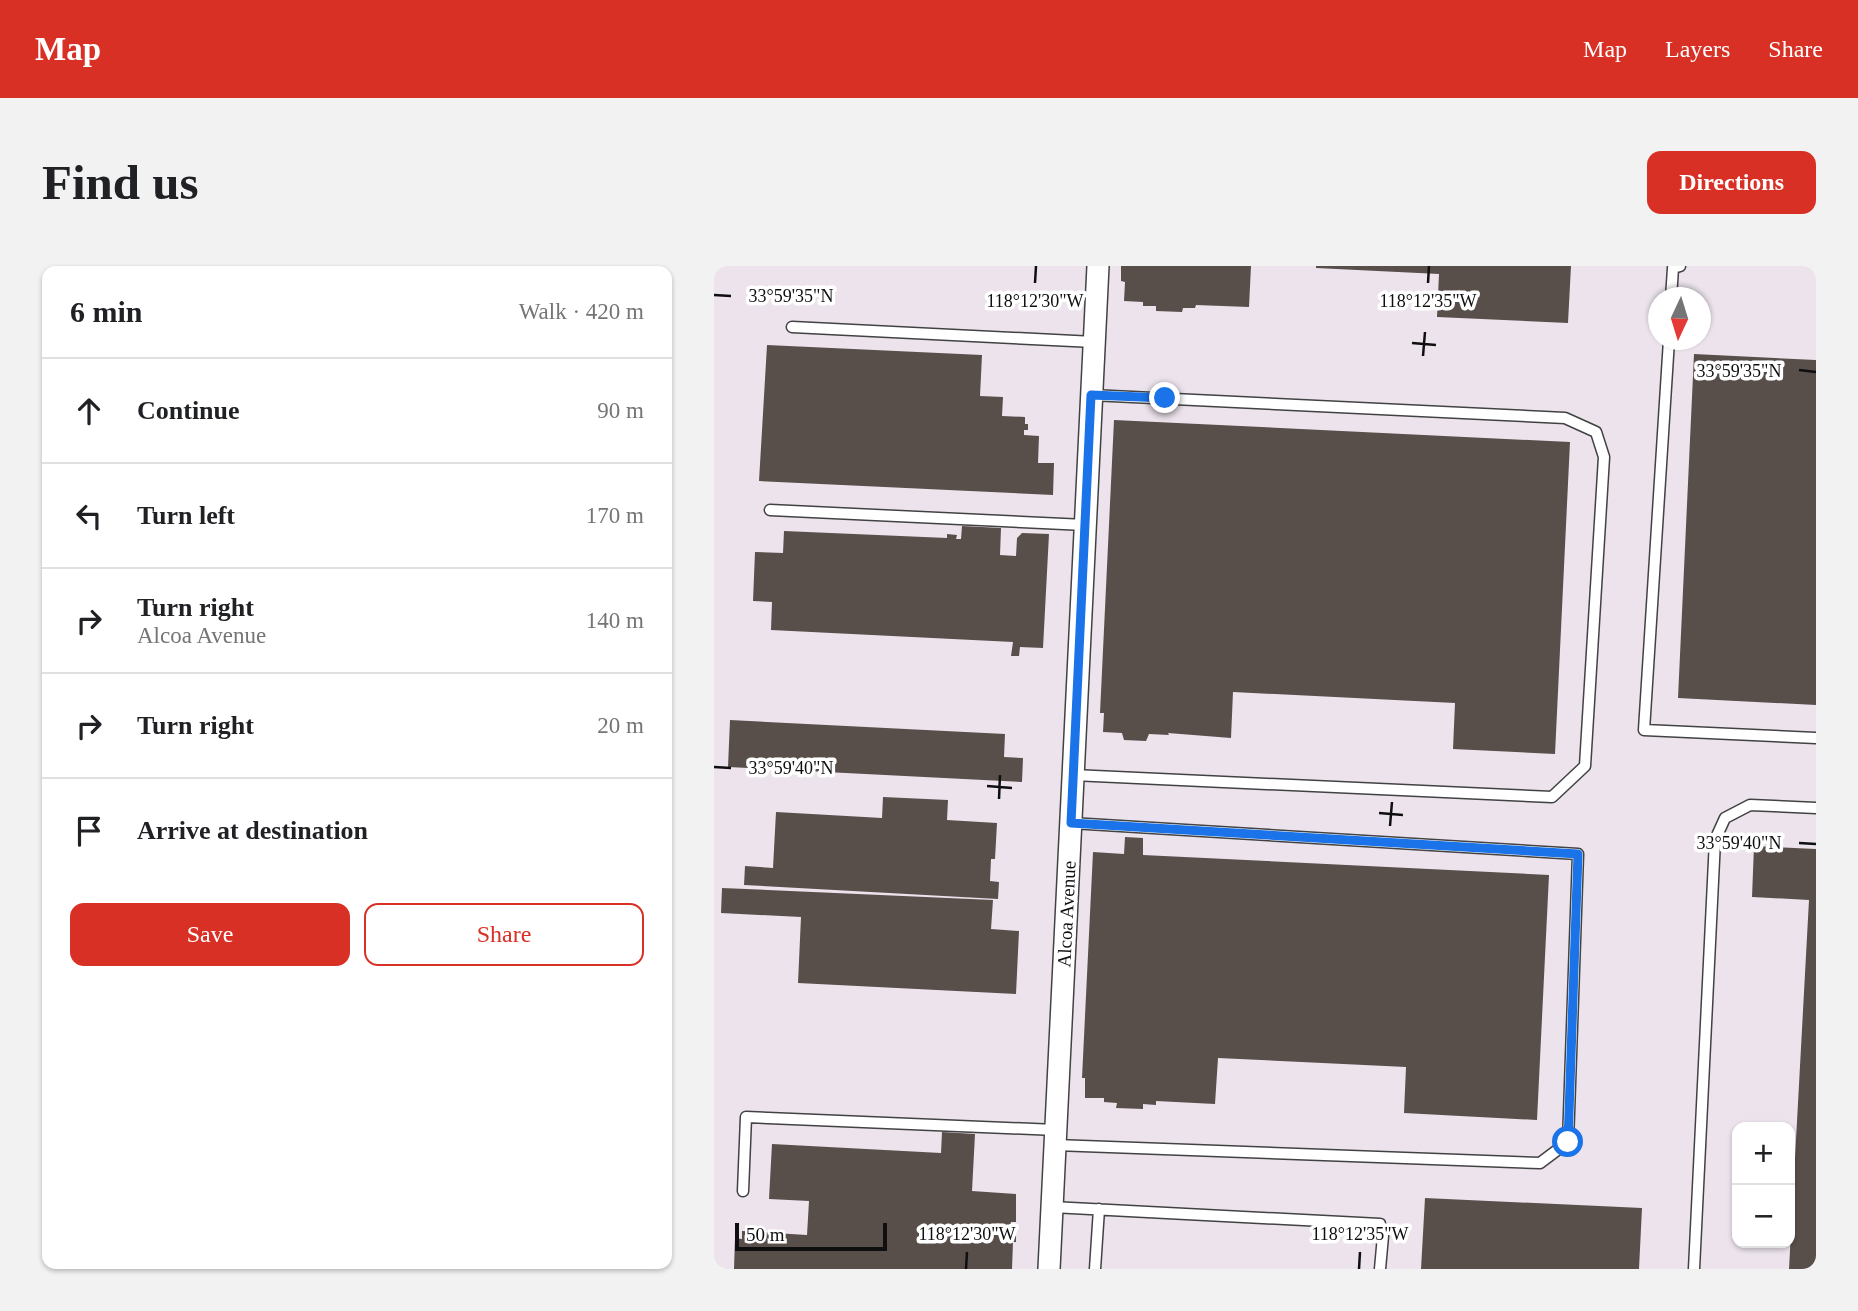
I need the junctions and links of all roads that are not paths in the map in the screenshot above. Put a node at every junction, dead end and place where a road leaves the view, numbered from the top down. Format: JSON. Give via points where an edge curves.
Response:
{"nodes":[{"id":1,"x":1098,"y":266,"type":"edge"},
{"id":2,"x":1680,"y":266,"type":"edge"},
{"id":3,"x":1672,"y":287,"type":"edge"},
{"id":4,"x":792,"y":327,"type":"dead end"},
{"id":5,"x":1094,"y":342,"type":"junction"},
{"id":6,"x":1667,"y":350,"type":"edge"},
{"id":7,"x":1091,"y":395,"type":"junction"},
{"id":8,"x":770,"y":509,"type":"dead end"},
{"id":9,"x":1085,"y":525,"type":"junction"},
{"id":10,"x":1816,"y":738,"type":"edge"},
{"id":11,"x":1073,"y":775,"type":"junction"},
{"id":12,"x":1816,"y":808,"type":"edge"},
{"id":13,"x":1071,"y":823,"type":"junction"},
{"id":14,"x":1056,"y":1138,"type":"junction"},
{"id":15,"x":743,"y":1191,"type":"dead end"},
{"id":16,"x":1052,"y":1207,"type":"junction"},
{"id":17,"x":1099,"y":1209,"type":"junction"},
{"id":18,"x":1049,"y":1269,"type":"edge"},
{"id":19,"x":1095,"y":1269,"type":"edge"},
{"id":20,"x":1380,"y":1269,"type":"edge"},
{"id":21,"x":1694,"y":1269,"type":"edge"}],
"edges":[{"from":1,"to":5,"type":"street","name":"Alcoa Avenue"},
{"from":2,"to":3,"type":"lane","via":[[1673,268]]},
{"from":4,"to":5,"type":"lane"},
{"from":5,"to":7,"type":"street","name":"Alcoa Avenue"},
{"from":6,"to":10,"type":"lane","via":[[1644,730]]},
{"from":7,"to":9,"type":"street","name":"Alcoa Avenue"},
{"from":7,"to":11,"type":"lane","via":[[1565,418],[1595,432],[1604,457],[1585,766],[1552,797]]},
{"from":8,"to":9,"type":"lane"},
{"from":9,"to":11,"type":"street","name":"Alcoa Avenue"},
{"from":11,"to":13,"type":"street","name":"Alcoa Avenue"},
{"from":12,"to":21,"type":"lane","via":[[1749,806],[1725,818],[1715,840]]},
{"from":13,"to":14,"type":"street","name":"Alcoa Avenue"},
{"from":13,"to":14,"type":"lane","via":[[1578,854],[1568,1142],[1541,1163]]},
{"from":14,"to":15,"type":"lane","via":[[746,1117]]},
{"from":14,"to":16,"type":"street","name":"Alcoa Avenue"},
{"from":16,"to":17,"type":"lane"},
{"from":16,"to":18,"type":"street","name":"Alcoa Avenue"},
{"from":17,"to":19,"type":"lane"},
{"from":17,"to":20,"type":"lane","via":[[1380,1224]]}]}
